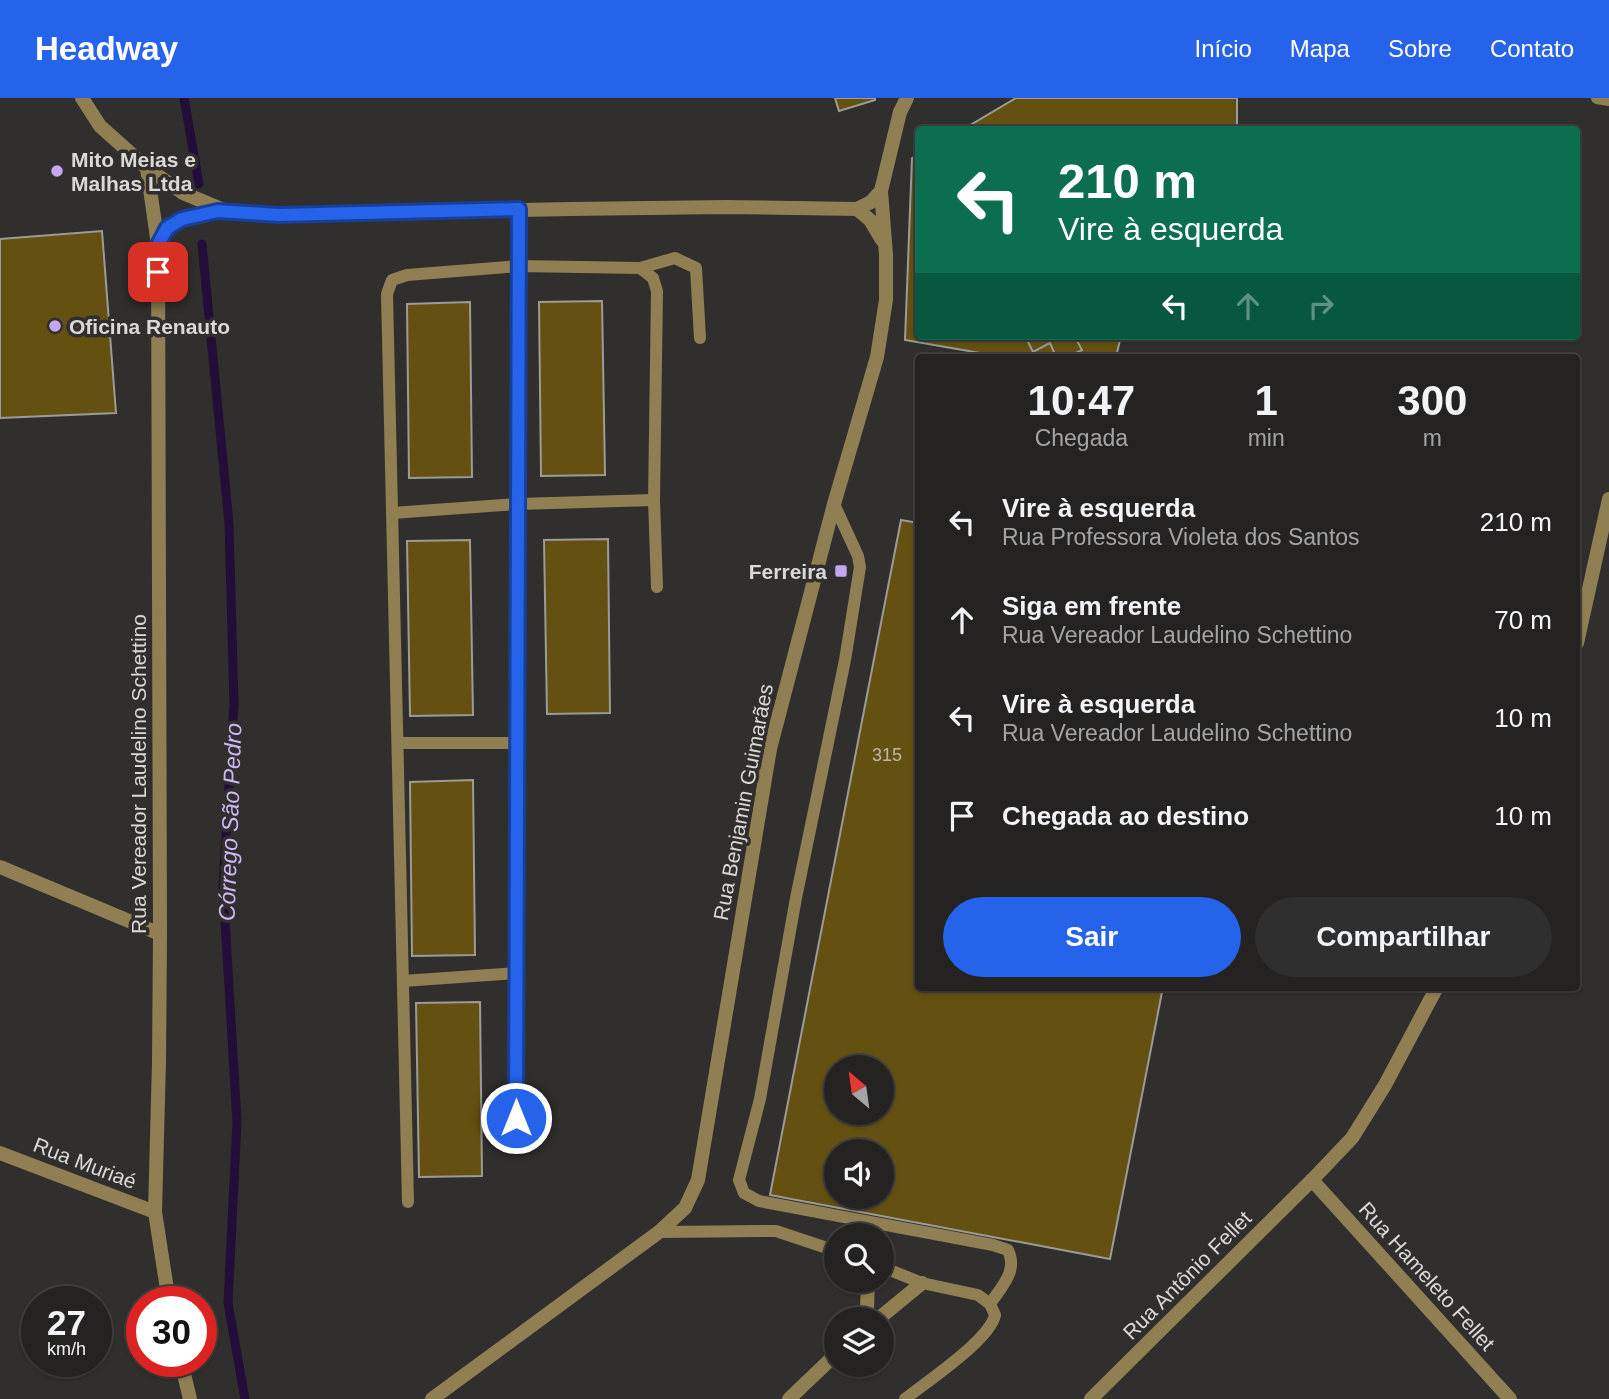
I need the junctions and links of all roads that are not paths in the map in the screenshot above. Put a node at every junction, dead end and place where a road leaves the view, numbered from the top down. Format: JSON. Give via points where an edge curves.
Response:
{"nodes":[{"id":1,"x":82,"y":98,"type":"edge"},
{"id":2,"x":907,"y":98,"type":"edge"},
{"id":3,"x":1597,"y":98,"type":"edge"},
{"id":4,"x":1609,"y":100,"type":"edge"},
{"id":5,"x":147,"y":168,"type":"junction"},
{"id":6,"x":881,"y":191,"type":"junction"},
{"id":7,"x":519,"y":209,"type":"junction"},
{"id":8,"x":857,"y":209,"type":"junction"},
{"id":9,"x":220,"y":210,"type":"junction"},
{"id":10,"x":158,"y":245,"type":"junction"},
{"id":11,"x":885,"y":245,"type":"junction"},
{"id":12,"x":519,"y":265,"type":"junction"},
{"id":13,"x":640,"y":268,"type":"junction"},
{"id":14,"x":700,"y":338,"type":"dead end"},
{"id":15,"x":1609,"y":499,"type":"edge"},
{"id":16,"x":654,"y":500,"type":"junction"},
{"id":17,"x":518,"y":504,"type":"junction"},
{"id":18,"x":834,"y":504,"type":"junction"},
{"id":19,"x":392,"y":513,"type":"junction"},
{"id":20,"x":657,"y":587,"type":"dead end"},
{"id":21,"x":1580,"y":630,"type":"edge"},
{"id":22,"x":398,"y":743,"type":"junction"},
{"id":23,"x":517,"y":743,"type":"junction"},
{"id":24,"x":0,"y":867,"type":"edge"},
{"id":25,"x":160,"y":934,"type":"junction"},
{"id":26,"x":516,"y":973,"type":"junction"},
{"id":27,"x":403,"y":981,"type":"junction"},
{"id":28,"x":1435,"y":991,"type":"edge"},
{"id":29,"x":516,"y":1118,"type":"dead end"},
{"id":30,"x":0,"y":1153,"type":"edge"},
{"id":31,"x":1312,"y":1180,"type":"junction"},
{"id":32,"x":408,"y":1202,"type":"dead end"},
{"id":33,"x":155,"y":1212,"type":"junction"},
{"id":34,"x":659,"y":1232,"type":"junction"},
{"id":35,"x":824,"y":1247,"type":"edge"},
{"id":36,"x":894,"y":1272,"type":"edge"},
{"id":37,"x":922,"y":1283,"type":"junction"},
{"id":38,"x":167,"y":1286,"type":"edge"},
{"id":39,"x":990,"y":1304,"type":"junction"},
{"id":40,"x":893,"y":1307,"type":"edge"},
{"id":41,"x":824,"y":1365,"type":"edge"},
{"id":42,"x":185,"y":1377,"type":"edge"},
{"id":43,"x":190,"y":1399,"type":"edge"},
{"id":44,"x":432,"y":1399,"type":"edge"},
{"id":45,"x":789,"y":1399,"type":"edge"},
{"id":46,"x":905,"y":1399,"type":"edge"},
{"id":47,"x":1091,"y":1399,"type":"edge"},
{"id":48,"x":1510,"y":1399,"type":"edge"}],
"edges":[{"from":1,"to":5,"type":"street","via":[[100,126]]},
{"from":2,"to":6,"type":"street","name":"Rua Benjamin Guimarães"},
{"from":3,"to":4,"type":"lane"},
{"from":5,"to":9,"type":"street","via":[[183,193]]},
{"from":5,"to":10,"type":"street","name":"Rua Vereador Laudelino Schettino"},
{"from":6,"to":8,"type":"street"},
{"from":6,"to":11,"type":"street","name":"Rua Benjamin Guimarães"},
{"from":7,"to":8,"type":"street"},
{"from":7,"to":9,"type":"street","via":[[279,215]]},
{"from":7,"to":12,"type":"street"},
{"from":8,"to":11,"type":"street","via":[[870,220]]},
{"from":9,"to":10,"type":"street","via":[[182,219],[167,228]]},
{"from":10,"to":25,"type":"street","name":"Rua Vereador Laudelino Schettino"},
{"from":11,"to":18,"type":"street","name":"Rua Benjamin Guimarães","via":[[886,300],[877,358]]},
{"from":12,"to":13,"type":"lane"},
{"from":12,"to":17,"type":"street"},
{"from":12,"to":19,"type":"lane","via":[[392,280],[387,294]]},
{"from":13,"to":14,"type":"lane","via":[[675,258],[696,268]]},
{"from":13,"to":16,"type":"lane","via":[[653,278],[657,292]]},
{"from":15,"to":21,"type":"street"},
{"from":16,"to":17,"type":"lane"},
{"from":16,"to":20,"type":"lane"},
{"from":17,"to":19,"type":"lane"},
{"from":17,"to":23,"type":"street"},
{"from":18,"to":34,"type":"street","name":"Rua Benjamin Guimarães","via":[[770,749],[698,1181],[685,1208]]},
{"from":18,"to":39,"type":"lane","via":[[860,567],[760,1099],[738,1180],[744,1193],[758,1201],[1008,1250],[1011,1272]]},
{"from":19,"to":22,"type":"lane"},
{"from":22,"to":23,"type":"lane"},
{"from":22,"to":27,"type":"lane"},
{"from":23,"to":26,"type":"street"},
{"from":24,"to":25,"type":"street"},
{"from":25,"to":33,"type":"street","name":"Rua Vereador Laudelino Schettino"},
{"from":26,"to":27,"type":"lane"},
{"from":26,"to":29,"type":"street"},
{"from":27,"to":32,"type":"lane"},
{"from":28,"to":31,"type":"street","name":"Rua Antônio Fellet","via":[[1352,1138]]},
{"from":30,"to":33,"type":"street","name":"Rua Muriaé"},
{"from":31,"to":47,"type":"street","name":"Rua Antônio Fellet"},
{"from":31,"to":48,"type":"street","name":"Rua Hameleto Fellet"},
{"from":33,"to":38,"type":"street","name":"Rua Vereador Laudelino Schettino"},
{"from":34,"to":35,"type":"lane","via":[[776,1231]]},
{"from":34,"to":44,"type":"street","name":"Rua Benjamin Guimarães"},
{"from":36,"to":37,"type":"lane"},
{"from":37,"to":39,"type":"lane","via":[[978,1296]]},
{"from":37,"to":40,"type":"street"},
{"from":39,"to":46,"type":"lane","via":[[994,1321],[984,1334]]},
{"from":41,"to":45,"type":"street"},
{"from":42,"to":43,"type":"street"}]}
